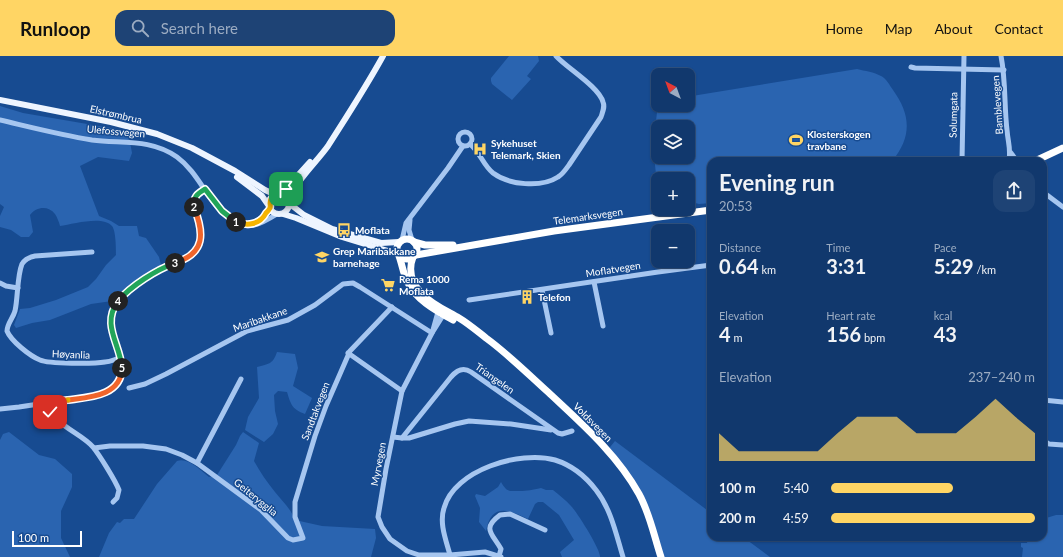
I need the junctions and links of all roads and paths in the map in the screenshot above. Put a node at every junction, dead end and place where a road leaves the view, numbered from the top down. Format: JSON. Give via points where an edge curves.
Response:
{"nodes":[{"id":1,"x":383,"y":56,"type":"edge"},
{"id":2,"x":556,"y":56,"type":"edge"},
{"id":3,"x":964,"y":56,"type":"edge"},
{"id":4,"x":1001,"y":56,"type":"edge"},
{"id":5,"x":911,"y":67,"type":"dead end"},
{"id":6,"x":964,"y":69,"type":"junction"},
{"id":7,"x":1004,"y":70,"type":"junction"},
{"id":8,"x":0,"y":100,"type":"edge"},
{"id":9,"x":0,"y":120,"type":"edge"},
{"id":10,"x":332,"y":138,"type":"junction"},
{"id":11,"x":470,"y":144,"type":"junction"},
{"id":12,"x":463,"y":146,"type":"junction"},
{"id":13,"x":1063,"y":148,"type":"edge"},
{"id":14,"x":1011,"y":153,"type":"junction"},
{"id":15,"x":1063,"y":155,"type":"edge"},
{"id":16,"x":962,"y":157,"type":"edge"},
{"id":17,"x":1010,"y":157,"type":"edge"},
{"id":18,"x":1014,"y":157,"type":"edge"},
{"id":19,"x":1044,"y":157,"type":"edge"},
{"id":20,"x":1047,"y":161,"type":"edge"},
{"id":21,"x":222,"y":164,"type":"junction"},
{"id":22,"x":205,"y":189,"type":"junction"},
{"id":23,"x":278,"y":195,"type":"junction"},
{"id":24,"x":1047,"y":195,"type":"edge"},
{"id":25,"x":289,"y":202,"type":"junction"},
{"id":26,"x":270,"y":207,"type":"junction"},
{"id":27,"x":1063,"y":207,"type":"edge"},
{"id":28,"x":707,"y":211,"type":"edge"},
{"id":29,"x":280,"y":214,"type":"junction"},
{"id":30,"x":412,"y":216,"type":"junction"},
{"id":31,"x":248,"y":225,"type":"junction"},
{"id":32,"x":400,"y":241,"type":"junction"},
{"id":33,"x":413,"y":241,"type":"junction"},
{"id":34,"x":469,"y":244,"type":"junction"},
{"id":35,"x":92,"y":252,"type":"dead end"},
{"id":36,"x":398,"y":255,"type":"junction"},
{"id":37,"x":414,"y":256,"type":"junction"},
{"id":38,"x":707,"y":266,"type":"edge"},
{"id":39,"x":594,"y":282,"type":"junction"},
{"id":40,"x":0,"y":283,"type":"edge"},
{"id":41,"x":18,"y":288,"type":"junction"},
{"id":42,"x":542,"y":290,"type":"junction"},
{"id":43,"x":469,"y":300,"type":"dead end"},
{"id":44,"x":392,"y":307,"type":"junction"},
{"id":45,"x":441,"y":312,"type":"junction"},
{"id":46,"x":603,"y":326,"type":"dead end"},
{"id":47,"x":432,"y":332,"type":"junction"},
{"id":48,"x":550,"y":333,"type":"dead end"},
{"id":49,"x":348,"y":353,"type":"junction"},
{"id":50,"x":120,"y":358,"type":"junction"},
{"id":51,"x":242,"y":380,"type":"dead end"},
{"id":52,"x":129,"y":388,"type":"dead end"},
{"id":53,"x":402,"y":391,"type":"junction"},
{"id":54,"x":1047,"y":400,"type":"edge"},
{"id":55,"x":47,"y":402,"type":"junction"},
{"id":56,"x":1063,"y":402,"type":"edge"},
{"id":57,"x":0,"y":409,"type":"edge"},
{"id":58,"x":552,"y":430,"type":"junction"},
{"id":59,"x":572,"y":431,"type":"dead end"},
{"id":60,"x":393,"y":437,"type":"junction"},
{"id":61,"x":402,"y":438,"type":"junction"},
{"id":62,"x":1047,"y":443,"type":"edge"},
{"id":63,"x":1063,"y":445,"type":"edge"},
{"id":64,"x":94,"y":448,"type":"junction"},
{"id":65,"x":197,"y":463,"type":"junction"},
{"id":66,"x":113,"y":502,"type":"dead end"},
{"id":67,"x":545,"y":530,"type":"dead end"},
{"id":68,"x":303,"y":538,"type":"joint"},
{"id":69,"x":450,"y":555,"type":"junction"},
{"id":70,"x":500,"y":557,"type":"edge"},
{"id":71,"x":623,"y":557,"type":"edge"},
{"id":72,"x":660,"y":557,"type":"edge"}],
"edges":[{"from":1,"to":10,"type":"main road","via":[[359,99]]},
{"from":2,"to":11,"type":"street","via":[[599,94],[604,104],[601,117],[569,166],[558,177],[550,180],[530,184],[515,183],[493,173]]},
{"from":3,"to":6,"type":"street","name":"Solumgata"},
{"from":4,"to":7,"type":"street","name":"Bamblevegen"},
{"from":5,"to":6,"type":"street"},
{"from":6,"to":7,"type":"street"},
{"from":6,"to":16,"type":"street","name":"Solumgata"},
{"from":7,"to":14,"type":"street","name":"Bamblevegen","via":[[1007,131]]},
{"from":8,"to":21,"type":"main road","name":"Elstrømbrua","via":[[157,134]]},
{"from":9,"to":22,"type":"street","name":"Ulefossvegen","via":[[94,140],[142,143],[158,147],[185,164]]},
{"from":10,"to":23,"type":"main road"},
{"from":10,"to":25,"type":"main road","via":[[298,184]]},
{"from":11,"to":12,"type":"street"},
{"from":11,"to":12,"type":"street","via":[[470,134],[464,133],[458,139]]},
{"from":12,"to":30,"type":"street"},
{"from":13,"to":19,"type":"highway"},
{"from":14,"to":17,"type":"street","name":"Bamblevegen"},
{"from":14,"to":18,"type":"street","name":"Bamblevegen"},
{"from":15,"to":20,"type":"highway"},
{"from":21,"to":23,"type":"main road","name":"Elstrømbrua"},
{"from":21,"to":26,"type":"main road","name":"Elstrømbrua","via":[[262,196]]},
{"from":22,"to":31,"type":"street","name":"Ulefossvegen","via":[[226,215],[235,222]]},
{"from":22,"to":50,"type":"street","via":[[194,201],[201,233],[194,253],[151,274],[122,296],[114,308],[111,329]]},
{"from":23,"to":25,"type":"main road","via":[[285,196]]},
{"from":23,"to":26,"type":"main road","via":[[271,199]]},
{"from":24,"to":27,"type":"street"},
{"from":25,"to":29,"type":"main road","via":[[287,211]]},
{"from":25,"to":32,"type":"main road","via":[[304,215],[332,229],[381,244]]},
{"from":26,"to":29,"type":"main road","via":[[272,212]]},
{"from":26,"to":31,"type":"street","via":[[265,216]]},
{"from":28,"to":34,"type":"highway","name":"Telemarksvegen"},
{"from":29,"to":31,"type":"street","via":[[257,225]]},
{"from":29,"to":36,"type":"main road"},
{"from":30,"to":32,"type":"street","via":[[406,223]]},
{"from":30,"to":33,"type":"street","via":[[409,230]]},
{"from":32,"to":33,"type":"highway"},
{"from":32,"to":36,"type":"highway","via":[[396,249]]},
{"from":33,"to":34,"type":"highway","name":"Telemarksvegen","via":[[430,246]]},
{"from":33,"to":37,"type":"highway","via":[[417,249]]},
{"from":34,"to":37,"type":"highway","name":"Telemarksvegen"},
{"from":35,"to":41,"type":"street","name":"Høyanlia","via":[[29,258],[21,267]]},
{"from":36,"to":37,"type":"highway","via":[[407,260]]},
{"from":36,"to":45,"type":"highway","name":"Voldsvegen","via":[[411,287],[422,300]]},
{"from":37,"to":45,"type":"highway","name":"Voldsvegen","via":[[410,271],[417,288]]},
{"from":38,"to":39,"type":"street","name":"Moflatvegen"},
{"from":39,"to":42,"type":"street","name":"Moflatvegen"},
{"from":39,"to":46,"type":"street"},
{"from":40,"to":41,"type":"street"},
{"from":41,"to":50,"type":"street","name":"Høyanlia","via":[[15,312],[7,332],[33,356],[47,362],[97,363]]},
{"from":42,"to":43,"type":"street","name":"Moflatvegen"},
{"from":42,"to":48,"type":"street"},
{"from":44,"to":47,"type":"street","name":"Maribakkane"},
{"from":44,"to":49,"type":"street","name":"Sandtakvegen"},
{"from":44,"to":52,"type":"street","name":"Maribakkane","via":[[356,285],[343,284],[294,317],[247,332],[166,374]]},
{"from":45,"to":47,"type":"street","name":"Myrvegen"},
{"from":45,"to":72,"type":"highway","name":"Voldsvegen","via":[[467,324],[492,342],[615,459],[642,501]]},
{"from":47,"to":53,"type":"street","name":"Myrvegen"},
{"from":49,"to":53,"type":"street"},
{"from":49,"to":68,"type":"street","name":"Sandtakvegen","via":[[315,436],[296,496],[295,517]]},
{"from":50,"to":55,"type":"street","via":[[121,376],[116,385],[108,391],[92,396]]},
{"from":51,"to":65,"type":"street"},
{"from":53,"to":60,"type":"street","name":"Myrvegen"},
{"from":54,"to":56,"type":"street"},
{"from":55,"to":57,"type":"street"},
{"from":55,"to":64,"type":"street","via":[[54,416]]},
{"from":58,"to":59,"type":"street","via":[[562,434]]},
{"from":58,"to":61,"type":"street","via":[[469,421]]},
{"from":58,"to":61,"type":"street","name":"Triangelen","via":[[471,372],[462,369],[451,376]]},
{"from":60,"to":61,"type":"street"},
{"from":60,"to":69,"type":"street","name":"Myrvegen","via":[[378,513],[382,527],[394,543],[413,554]]},
{"from":62,"to":63,"type":"street"},
{"from":64,"to":65,"type":"street","name":"Geiterygglia","via":[[132,446],[166,449]]},
{"from":64,"to":66,"type":"street","via":[[119,490]]},
{"from":65,"to":68,"type":"street","name":"Geiterygglia","via":[[265,514],[288,538]]},
{"from":67,"to":70,"type":"street","via":[[510,514],[500,515],[491,524],[489,531],[501,549]]},
{"from":69,"to":70,"type":"street","name":"Myrvegen","via":[[479,552]]},
{"from":69,"to":71,"type":"street","via":[[442,515],[445,503],[453,491],[469,477],[496,464],[514,459],[538,458],[556,460],[567,466],[580,474],[597,491],[609,513]]}]}
